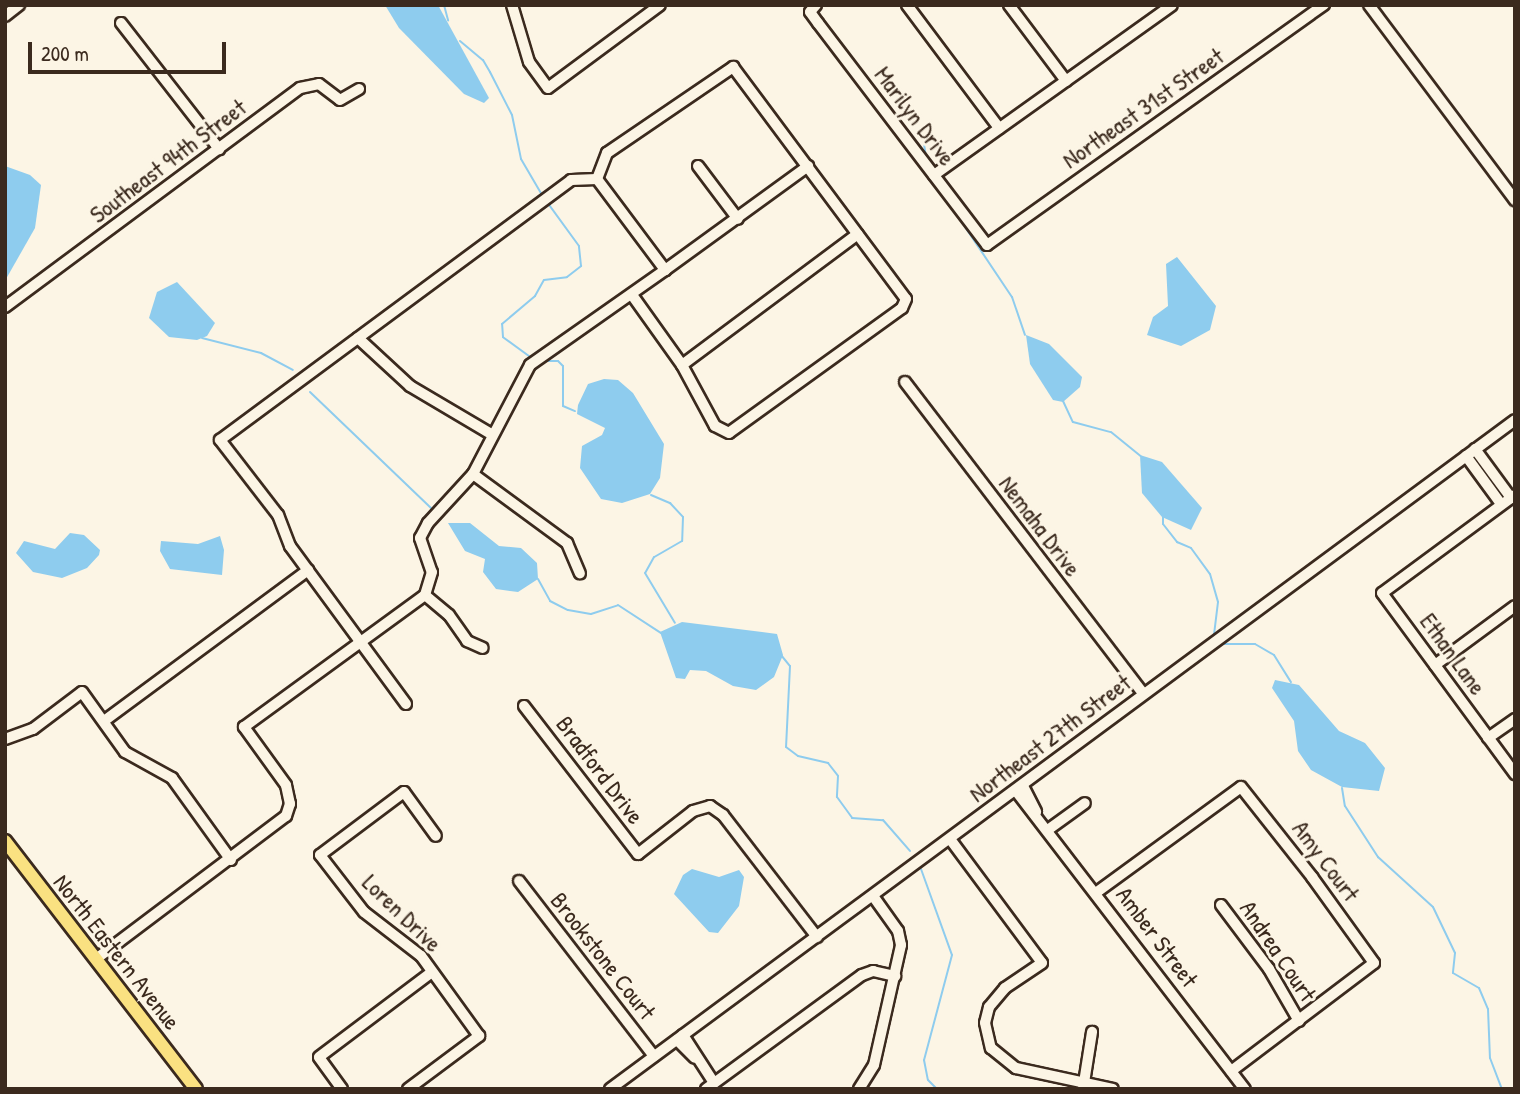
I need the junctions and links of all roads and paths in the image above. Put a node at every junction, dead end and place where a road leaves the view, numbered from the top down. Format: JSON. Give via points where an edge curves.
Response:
{"nodes":[{"id":1,"x":19,"y":5,"type":"edge"},
{"id":2,"x":660,"y":5,"type":"edge"},
{"id":3,"x":907,"y":5,"type":"edge"},
{"id":4,"x":1009,"y":5,"type":"edge"},
{"id":5,"x":1172,"y":5,"type":"edge"},
{"id":6,"x":1324,"y":5,"type":"edge"},
{"id":7,"x":1369,"y":5,"type":"edge"},
{"id":8,"x":516,"y":7,"type":"edge"},
{"id":9,"x":813,"y":8,"type":"edge"},
{"id":10,"x":5,"y":16,"type":"edge"},
{"id":11,"x":121,"y":23,"type":"dead end"},
{"id":12,"x":1066,"y":81,"type":"junction"},
{"id":13,"x":359,"y":89,"type":"dead end"},
{"id":14,"x":999,"y":128,"type":"junction"},
{"id":15,"x":219,"y":149,"type":"junction"},
{"id":16,"x":698,"y":166,"type":"dead end"},
{"id":17,"x":808,"y":166,"type":"junction"},
{"id":18,"x":934,"y":175,"type":"junction"},
{"id":19,"x":597,"y":179,"type":"junction"},
{"id":20,"x":1515,"y":200,"type":"edge"},
{"id":21,"x":737,"y":219,"type":"junction"},
{"id":22,"x":858,"y":234,"type":"junction"},
{"id":23,"x":987,"y":244,"type":"joint"},
{"id":24,"x":665,"y":270,"type":"junction"},
{"id":25,"x":632,"y":296,"type":"junction"},
{"id":26,"x":5,"y":307,"type":"edge"},
{"id":27,"x":358,"y":338,"type":"junction"},
{"id":28,"x":682,"y":365,"type":"junction"},
{"id":29,"x":905,"y":382,"type":"dead end"},
{"id":30,"x":1515,"y":420,"type":"edge"},
{"id":31,"x":493,"y":435,"type":"junction"},
{"id":32,"x":1475,"y":449,"type":"junction"},
{"id":33,"x":1466,"y":456,"type":"junction"},
{"id":34,"x":473,"y":474,"type":"junction"},
{"id":35,"x":1513,"y":496,"type":"edge"},
{"id":36,"x":1501,"y":505,"type":"junction"},
{"id":37,"x":308,"y":570,"type":"junction"},
{"id":38,"x":580,"y":573,"type":"dead end"},
{"id":39,"x":425,"y":595,"type":"junction"},
{"id":40,"x":1515,"y":606,"type":"edge"},
{"id":41,"x":361,"y":642,"type":"junction"},
{"id":42,"x":483,"y":648,"type":"dead end"},
{"id":43,"x":1435,"y":665,"type":"junction"},
{"id":44,"x":1143,"y":693,"type":"junction"},
{"id":45,"x":406,"y":704,"type":"dead end"},
{"id":46,"x":524,"y":706,"type":"dead end"},
{"id":47,"x":1515,"y":719,"type":"edge"},
{"id":48,"x":104,"y":721,"type":"junction"},
{"id":49,"x":1488,"y":738,"type":"junction"},
{"id":50,"x":5,"y":739,"type":"edge"},
{"id":51,"x":1515,"y":774,"type":"edge"},
{"id":52,"x":1019,"y":788,"type":"junction"},
{"id":53,"x":1085,"y":803,"type":"dead end"},
{"id":54,"x":1049,"y":829,"type":"junction"},
{"id":55,"x":436,"y":836,"type":"dead end"},
{"id":56,"x":950,"y":839,"type":"junction"},
{"id":57,"x":5,"y":841,"type":"edge"},
{"id":58,"x":231,"y":860,"type":"junction"},
{"id":59,"x":519,"y":881,"type":"dead end"},
{"id":60,"x":1097,"y":892,"type":"junction"},
{"id":61,"x":873,"y":896,"type":"junction"},
{"id":62,"x":1221,"y":905,"type":"dead end"},
{"id":63,"x":817,"y":937,"type":"junction"},
{"id":64,"x":96,"y":959,"type":"junction"},
{"id":65,"x":432,"y":972,"type":"junction"},
{"id":66,"x":895,"y":976,"type":"junction"},
{"id":67,"x":1299,"y":1021,"type":"junction"},
{"id":68,"x":1092,"y":1032,"type":"dead end"},
{"id":69,"x":680,"y":1037,"type":"junction"},
{"id":70,"x":654,"y":1056,"type":"junction"},
{"id":71,"x":1231,"y":1071,"type":"junction"},
{"id":72,"x":1084,"y":1085,"type":"edge"},
{"id":73,"x":710,"y":1086,"type":"edge"},
{"id":74,"x":341,"y":1088,"type":"edge"},
{"id":75,"x":196,"y":1089,"type":"edge"},
{"id":76,"x":408,"y":1089,"type":"edge"},
{"id":77,"x":610,"y":1089,"type":"edge"},
{"id":78,"x":859,"y":1089,"type":"edge"},
{"id":79,"x":1113,"y":1089,"type":"edge"},
{"id":80,"x":1245,"y":1089,"type":"edge"}],
"edges":[{"from":1,"to":10,"type":"street"},
{"from":2,"to":8,"type":"street","via":[[548,88],[529,62]]},
{"from":3,"to":14,"type":"street"},
{"from":4,"to":12,"type":"street"},
{"from":5,"to":12,"type":"street"},
{"from":6,"to":23,"type":"street","name":"Northeast 31st Street"},
{"from":7,"to":20,"type":"street"},
{"from":9,"to":18,"type":"street","name":"Marilyn Drive"},
{"from":11,"to":15,"type":"street"},
{"from":12,"to":14,"type":"street"},
{"from":13,"to":15,"type":"street","name":"Southeast 94th Street","via":[[340,100],[319,84],[300,88]]},
{"from":14,"to":18,"type":"street"},
{"from":15,"to":26,"type":"street","name":"Southeast 94th Street"},
{"from":16,"to":21,"type":"street"},
{"from":17,"to":19,"type":"street","via":[[740,73],[730,66],[607,153]]},
{"from":17,"to":21,"type":"street"},
{"from":17,"to":22,"type":"street"},
{"from":18,"to":23,"type":"street","name":"Marilyn Drive"},
{"from":19,"to":24,"type":"street"},
{"from":19,"to":27,"type":"street","via":[[570,180]]},
{"from":21,"to":24,"type":"street"},
{"from":22,"to":28,"type":"street"},
{"from":22,"to":28,"type":"street","via":[[905,295],[902,308],[729,433],[715,426]]},
{"from":24,"to":25,"type":"street"},
{"from":25,"to":28,"type":"street"},
{"from":25,"to":31,"type":"street","via":[[530,365]]},
{"from":27,"to":31,"type":"street","via":[[410,386]]},
{"from":27,"to":37,"type":"street","via":[[220,439],[278,515],[290,545]]},
{"from":29,"to":44,"type":"street","name":"Nemaha Drive"},
{"from":30,"to":32,"type":"street","name":"Northeast 27th Street"},
{"from":31,"to":34,"type":"street"},
{"from":32,"to":33,"type":"street","name":"Northeast 27th Street"},
{"from":32,"to":35,"type":"street"},
{"from":33,"to":36,"type":"street"},
{"from":33,"to":44,"type":"street","name":"Northeast 27th Street"},
{"from":34,"to":38,"type":"street","via":[[567,544]]},
{"from":34,"to":39,"type":"street","via":[[420,538],[432,572]]},
{"from":35,"to":36,"type":"street"},
{"from":36,"to":43,"type":"street","name":"Ethan Lane","via":[[1382,593]]},
{"from":37,"to":41,"type":"street"},
{"from":37,"to":48,"type":"street"},
{"from":39,"to":41,"type":"street"},
{"from":39,"to":42,"type":"street","via":[[449,615],[467,641]]},
{"from":40,"to":43,"type":"street"},
{"from":41,"to":45,"type":"street"},
{"from":41,"to":58,"type":"street","via":[[244,727],[286,785],[290,804],[278,825]]},
{"from":43,"to":49,"type":"street","name":"Ethan Lane"},
{"from":44,"to":52,"type":"street","name":"Northeast 27th Street"},
{"from":46,"to":63,"type":"street","name":"Bradford Drive","via":[[638,854],[693,811],[710,806],[723,815]]},
{"from":47,"to":49,"type":"street"},
{"from":48,"to":50,"type":"street","via":[[82,692],[33,729]]},
{"from":48,"to":58,"type":"street","via":[[125,752],[172,778]]},
{"from":49,"to":51,"type":"street","name":"Ethan Lane"},
{"from":52,"to":54,"type":"street","name":"Amber Street"},
{"from":52,"to":56,"type":"street","name":"Northeast 27th Street"},
{"from":53,"to":54,"type":"street"},
{"from":54,"to":60,"type":"street","name":"Amber Street"},
{"from":55,"to":65,"type":"street","name":"Loren Drive","via":[[404,792],[320,855],[364,912],[403,938]]},
{"from":56,"to":61,"type":"street","name":"Northeast 27th Street"},
{"from":56,"to":72,"type":"street","via":[[1042,963],[1005,988],[989,1007],[985,1023],[991,1048],[1016,1069]]},
{"from":57,"to":64,"type":"main road","name":"North Eastern Avenue"},
{"from":58,"to":64,"type":"street"},
{"from":59,"to":70,"type":"street","name":"Brookstone Court"},
{"from":60,"to":67,"type":"street","name":"Amy Court","via":[[1241,787],[1374,963]]},
{"from":60,"to":71,"type":"street","name":"Amber Street"},
{"from":61,"to":63,"type":"street","name":"Northeast 27th Street"},
{"from":61,"to":66,"type":"street","via":[[901,937]]},
{"from":62,"to":67,"type":"street","name":"Andrea Court","via":[[1269,969]]},
{"from":63,"to":69,"type":"street","name":"Northeast 27th Street"},
{"from":64,"to":75,"type":"main road","name":"North Eastern Avenue"},
{"from":65,"to":74,"type":"street","via":[[320,1057]]},
{"from":65,"to":76,"type":"street","name":"Loren Drive","via":[[479,1036]]},
{"from":66,"to":73,"type":"street","via":[[862,975]]},
{"from":66,"to":78,"type":"street","via":[[876,1059]]},
{"from":67,"to":71,"type":"street"},
{"from":68,"to":72,"type":"street"},
{"from":69,"to":70,"type":"street","name":"Northeast 27th Street"},
{"from":69,"to":73,"type":"street"},
{"from":70,"to":77,"type":"street","name":"Northeast 27th Street"},
{"from":71,"to":80,"type":"street","name":"Amber Street"},
{"from":72,"to":79,"type":"street"}]}
